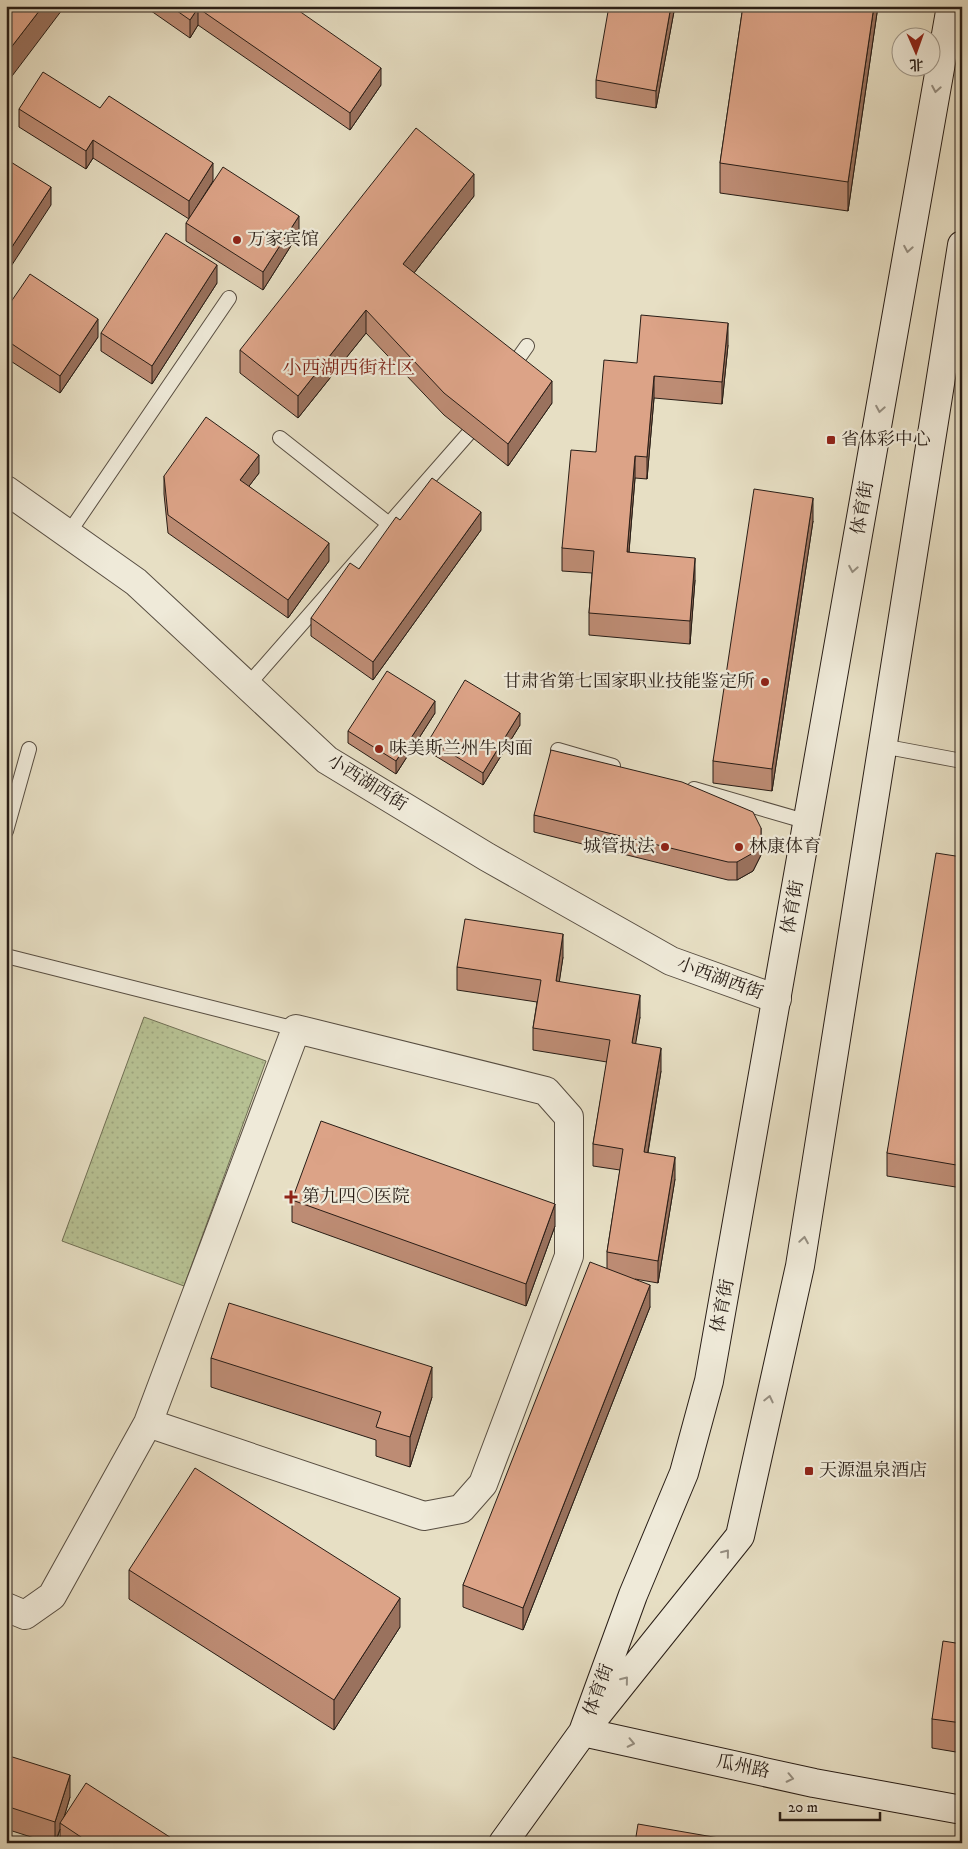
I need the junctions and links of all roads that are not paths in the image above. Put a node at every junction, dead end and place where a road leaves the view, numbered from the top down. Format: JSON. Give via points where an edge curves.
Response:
{"nodes":[{"id":1,"x":951,"y":6,"type":"edge"},
{"id":2,"x":962,"y":245,"type":"edge"},
{"id":3,"x":229,"y":298,"type":"dead end"},
{"id":4,"x":527,"y":346,"type":"dead end"},
{"id":5,"x":510,"y":370,"type":"edge"},
{"id":6,"x":468,"y":434,"type":"edge"},
{"id":7,"x":280,"y":438,"type":"dead end"},
{"id":8,"x":6,"y":490,"type":"edge"},
{"id":9,"x":389,"y":524,"type":"junction"},
{"id":10,"x":68,"y":534,"type":"junction"},
{"id":11,"x":247,"y":686,"type":"junction"},
{"id":12,"x":882,"y":746,"type":"junction"},
{"id":13,"x":30,"y":750,"type":"dead end"},
{"id":14,"x":558,"y":750,"type":"edge"},
{"id":15,"x":962,"y":761,"type":"edge"},
{"id":16,"x":623,"y":769,"type":"edge"},
{"id":17,"x":679,"y":785,"type":"edge"},
{"id":18,"x":808,"y":822,"type":"junction"},
{"id":19,"x":6,"y":831,"type":"edge"},
{"id":20,"x":6,"y":956,"type":"edge"},
{"id":21,"x":777,"y":999,"type":"junction"},
{"id":22,"x":296,"y":1029,"type":"junction"},
{"id":23,"x":148,"y":1423,"type":"junction"},
{"id":24,"x":6,"y":1607,"type":"edge"},
{"id":25,"x":583,"y":1732,"type":"junction"},
{"id":26,"x":962,"y":1810,"type":"edge"},
{"id":27,"x":503,"y":1843,"type":"edge"}],
"edges":[{"from":1,"to":18,"type":"street","name":"体育街","one_way":true},
{"from":2,"to":12,"type":"street","name":"体育街"},
{"from":3,"to":10,"type":"lane"},
{"from":4,"to":5,"type":"lane"},
{"from":6,"to":9,"type":"lane"},
{"from":7,"to":9,"type":"lane"},
{"from":8,"to":10,"type":"street","name":"小西湖西街"},
{"from":9,"to":11,"type":"lane"},
{"from":10,"to":11,"type":"street","name":"小西湖西街","via":[[136,582]]},
{"from":11,"to":21,"type":"street","name":"小西湖西街","via":[[327,760],[487,857],[671,961]]},
{"from":12,"to":15,"type":"lane"},
{"from":25,"to":12,"type":"street","name":"体育街","one_way":true,"via":[[740,1536],[800,1266]]},
{"from":13,"to":19,"type":"lane"},
{"from":14,"to":16,"type":"lane"},
{"from":17,"to":18,"type":"lane"},
{"from":18,"to":21,"type":"street","name":"体育街"},
{"from":20,"to":22,"type":"lane"},
{"from":21,"to":25,"type":"street","name":"体育街","via":[[710,1381],[684,1473],[633,1595]]},
{"from":22,"to":23,"type":"street"},
{"from":22,"to":23,"type":"street","via":[[546,1091],[569,1117],[569,1256],[566,1265],[483,1484],[461,1509],[424,1516]]},
{"from":23,"to":24,"type":"street","via":[[52,1596],[25,1615]]},
{"from":25,"to":26,"type":"street","name":"瓜州路","one_way":true,"via":[[814,1783]]},
{"from":25,"to":27,"type":"street","name":"体育街"}]}
